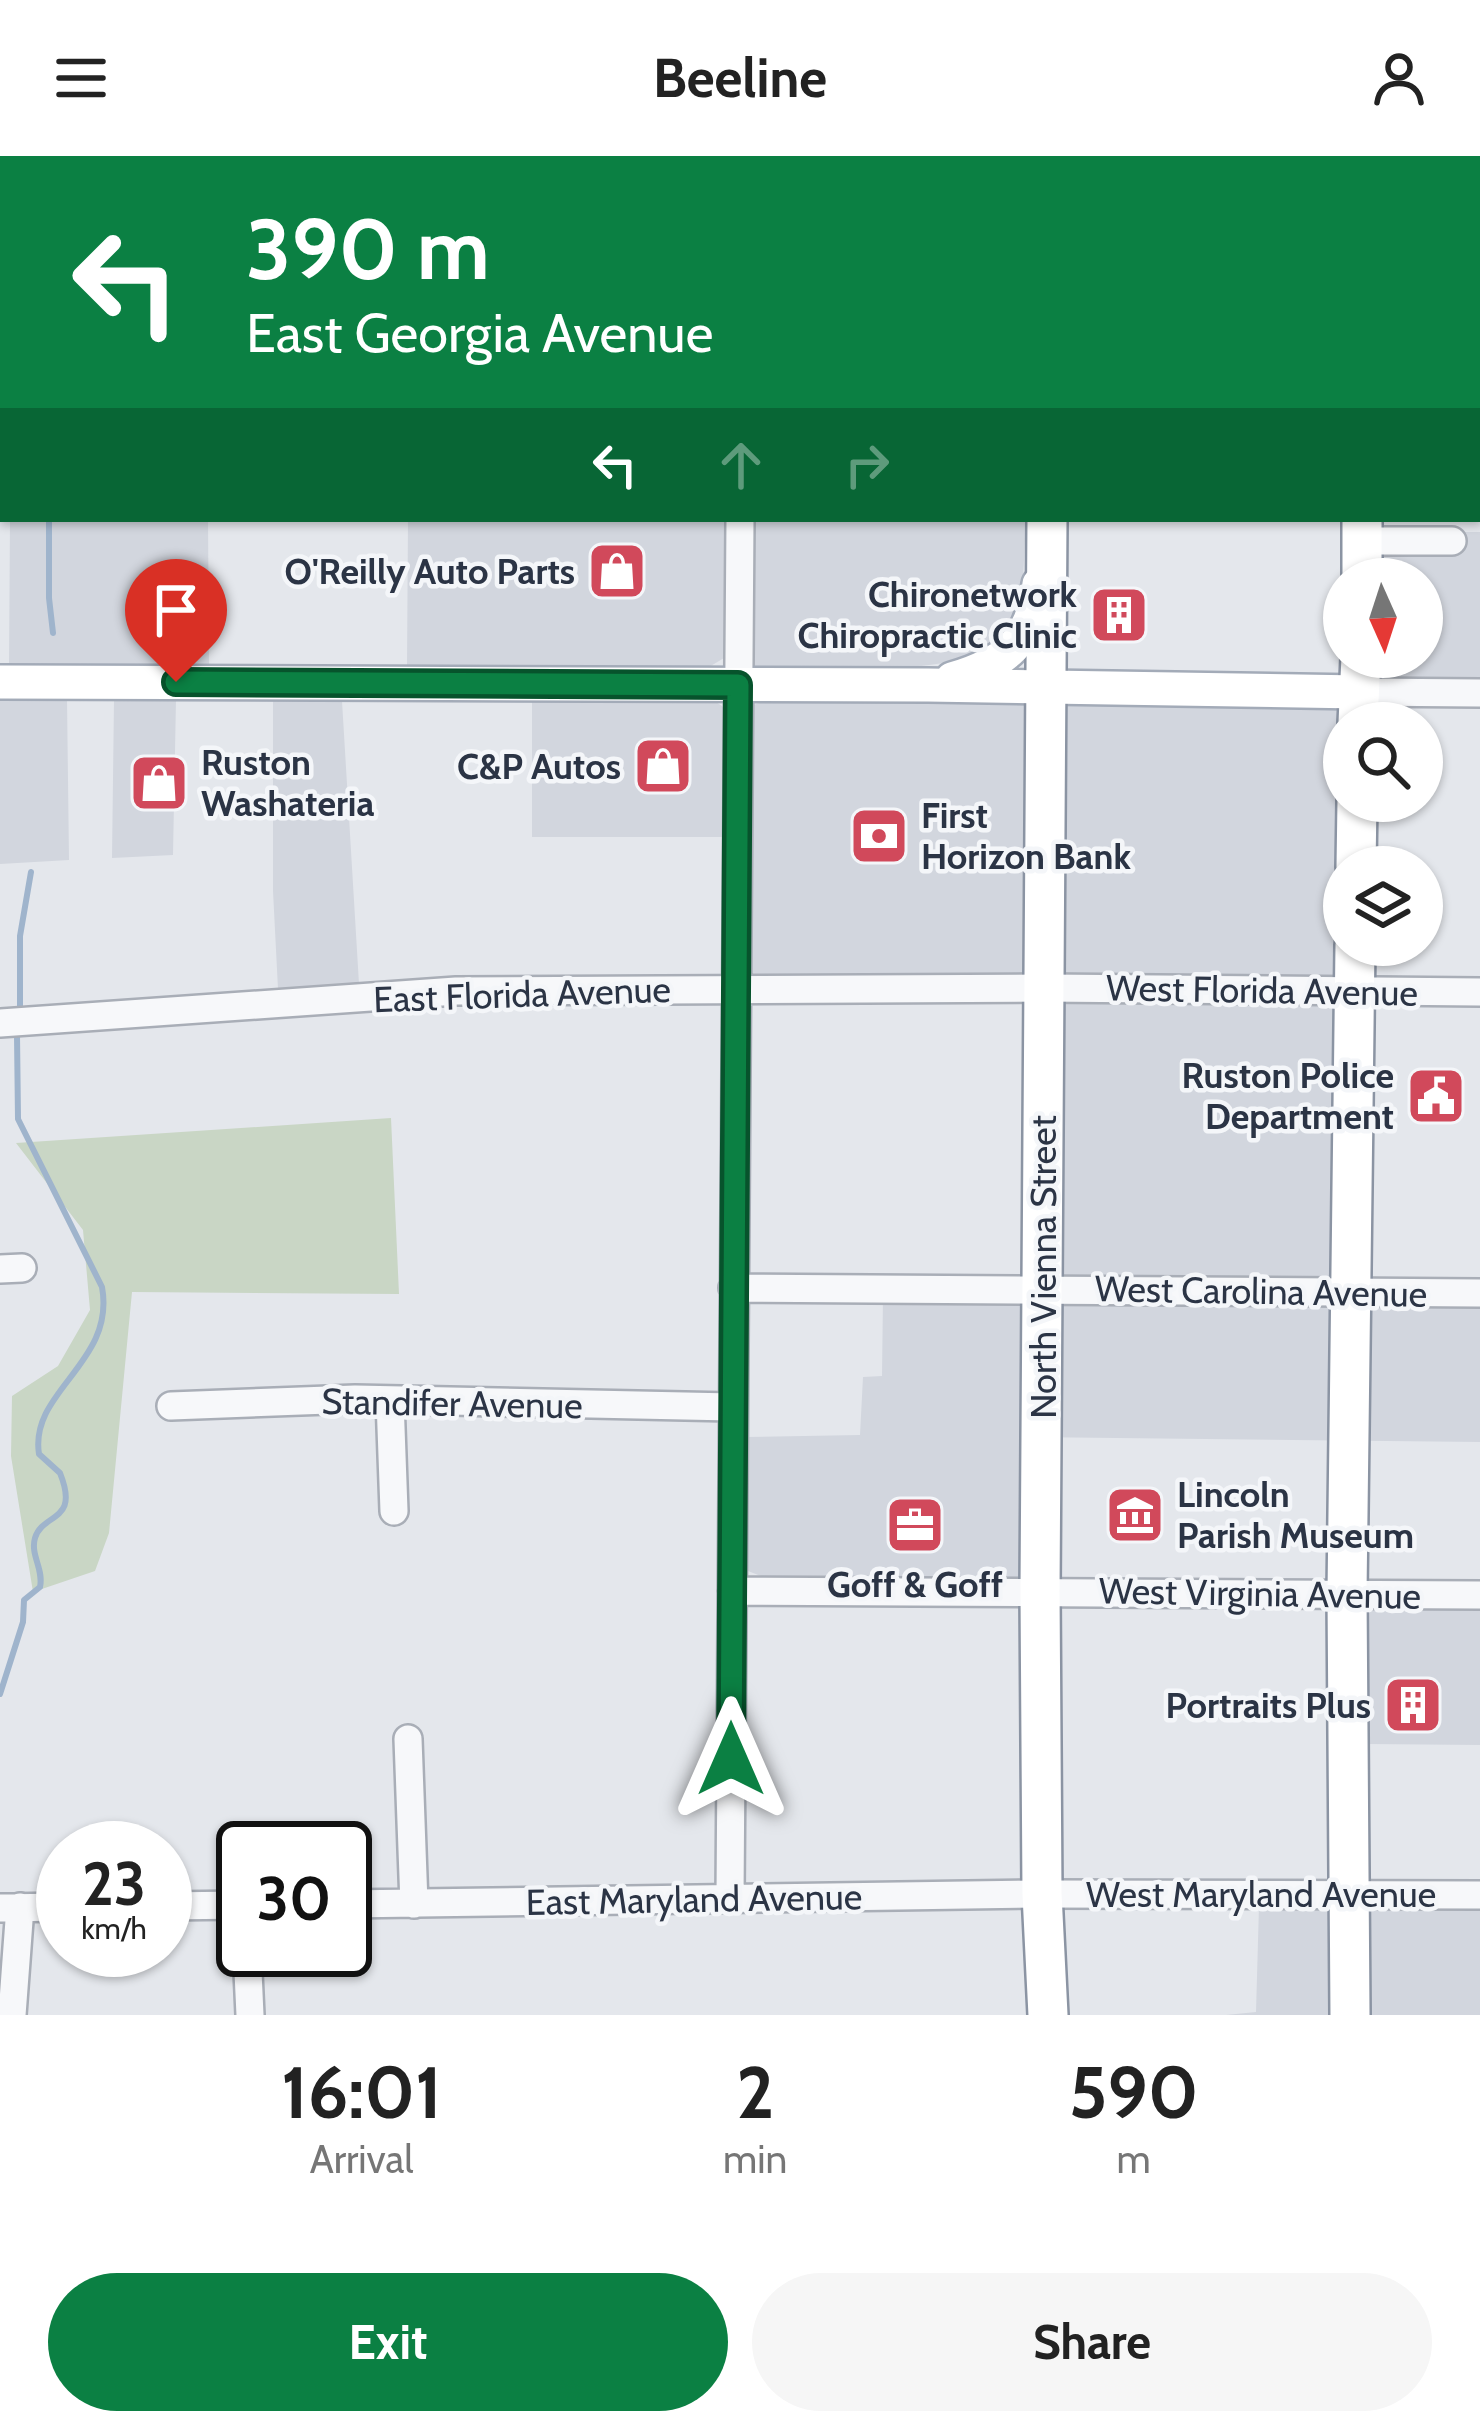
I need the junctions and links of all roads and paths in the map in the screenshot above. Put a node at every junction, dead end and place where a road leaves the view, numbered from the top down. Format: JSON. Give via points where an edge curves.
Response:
{"nodes":[{"id":1,"x":740,"y":522,"type":"edge"},
{"id":2,"x":1047,"y":524,"type":"edge"},
{"id":3,"x":1367,"y":537,"type":"edge"},
{"id":4,"x":1452,"y":542,"type":"dead end"},
{"id":5,"x":0,"y":682,"type":"edge"},
{"id":6,"x":738,"y":685,"type":"junction"},
{"id":7,"x":928,"y":686,"type":"junction"},
{"id":8,"x":1046,"y":688,"type":"junction"},
{"id":9,"x":1360,"y":691,"type":"edge"},
{"id":10,"x":1480,"y":693,"type":"edge"},
{"id":11,"x":1355,"y":966,"type":"edge"},
{"id":12,"x":736,"y":988,"type":"junction"},
{"id":13,"x":1045,"y":988,"type":"junction"},
{"id":14,"x":1354,"y":991,"type":"junction"},
{"id":15,"x":1480,"y":992,"type":"edge"},
{"id":16,"x":0,"y":1023,"type":"edge"},
{"id":17,"x":733,"y":1288,"type":"junction"},
{"id":18,"x":1043,"y":1289,"type":"junction"},
{"id":19,"x":1352,"y":1292,"type":"junction"},
{"id":20,"x":1480,"y":1293,"type":"edge"},
{"id":21,"x":390,"y":1400,"type":"junction"},
{"id":22,"x":171,"y":1406,"type":"dead end"},
{"id":23,"x":732,"y":1407,"type":"junction"},
{"id":24,"x":394,"y":1511,"type":"dead end"},
{"id":25,"x":731,"y":1591,"type":"junction"},
{"id":26,"x":1040,"y":1591,"type":"junction"},
{"id":27,"x":1347,"y":1594,"type":"junction"},
{"id":28,"x":1480,"y":1595,"type":"edge"},
{"id":29,"x":408,"y":1739,"type":"dead end"},
{"id":30,"x":1351,"y":1892,"type":"junction"},
{"id":31,"x":1042,"y":1894,"type":"junction"},
{"id":32,"x":1480,"y":1895,"type":"edge"},
{"id":33,"x":730,"y":1898,"type":"junction"},
{"id":34,"x":372,"y":1904,"type":"edge"},
{"id":35,"x":414,"y":1904,"type":"junction"},
{"id":36,"x":10,"y":1908,"type":"edge"},
{"id":37,"x":248,"y":1977,"type":"edge"},
{"id":38,"x":12,"y":2015,"type":"edge"},
{"id":39,"x":250,"y":2015,"type":"edge"},
{"id":40,"x":1048,"y":2015,"type":"edge"},
{"id":41,"x":1350,"y":2015,"type":"edge"}],
"edges":[{"from":1,"to":6,"type":"street"},
{"from":2,"to":7,"type":"main road","via":[[1038,594],[1018,647],[978,671]]},
{"from":2,"to":8,"type":"highway","name":"North Vienna Street"},
{"from":3,"to":4,"type":"street"},
{"from":5,"to":6,"type":"main road"},
{"from":6,"to":7,"type":"main road"},
{"from":6,"to":12,"type":"street"},
{"from":7,"to":8,"type":"main road"},
{"from":8,"to":9,"type":"main road"},
{"from":8,"to":13,"type":"highway","name":"North Vienna Street"},
{"from":9,"to":10,"type":"street"},
{"from":11,"to":14,"type":"highway"},
{"from":12,"to":13,"type":"street","name":"East Florida Avenue"},
{"from":12,"to":16,"type":"street","name":"East Florida Avenue","via":[[456,992]]},
{"from":12,"to":17,"type":"street"},
{"from":13,"to":14,"type":"street","name":"West Florida Avenue"},
{"from":13,"to":18,"type":"highway","name":"North Vienna Street"},
{"from":14,"to":15,"type":"street","name":"West Florida Avenue"},
{"from":14,"to":19,"type":"highway"},
{"from":17,"to":18,"type":"street","name":"West Carolina Avenue"},
{"from":17,"to":23,"type":"street"},
{"from":18,"to":19,"type":"street","name":"West Carolina Avenue"},
{"from":18,"to":26,"type":"highway","name":"North Vienna Street"},
{"from":19,"to":20,"type":"street","name":"West Carolina Avenue"},
{"from":19,"to":27,"type":"highway"},
{"from":21,"to":22,"type":"street","name":"Standifer Avenue"},
{"from":21,"to":23,"type":"street","name":"Standifer Avenue"},
{"from":21,"to":24,"type":"street"},
{"from":23,"to":25,"type":"street"},
{"from":25,"to":26,"type":"street","name":"West Virginia Avenue"},
{"from":25,"to":33,"type":"street"},
{"from":26,"to":27,"type":"street","name":"West Virginia Avenue"},
{"from":26,"to":31,"type":"highway","name":"North Vienna Street"},
{"from":27,"to":28,"type":"street","name":"West Virginia Avenue"},
{"from":27,"to":30,"type":"highway"},
{"from":29,"to":35,"type":"street"},
{"from":30,"to":31,"type":"street","name":"West Maryland Avenue"},
{"from":30,"to":32,"type":"street","name":"West Maryland Avenue"},
{"from":30,"to":41,"type":"highway"},
{"from":31,"to":33,"type":"street","name":"East Maryland Avenue"},
{"from":31,"to":40,"type":"highway","name":"North Vienna Street"},
{"from":33,"to":35,"type":"street","name":"East Maryland Avenue"},
{"from":34,"to":35,"type":"street","name":"East Maryland Avenue"},
{"from":36,"to":38,"type":"street"},
{"from":37,"to":39,"type":"street"}]}
